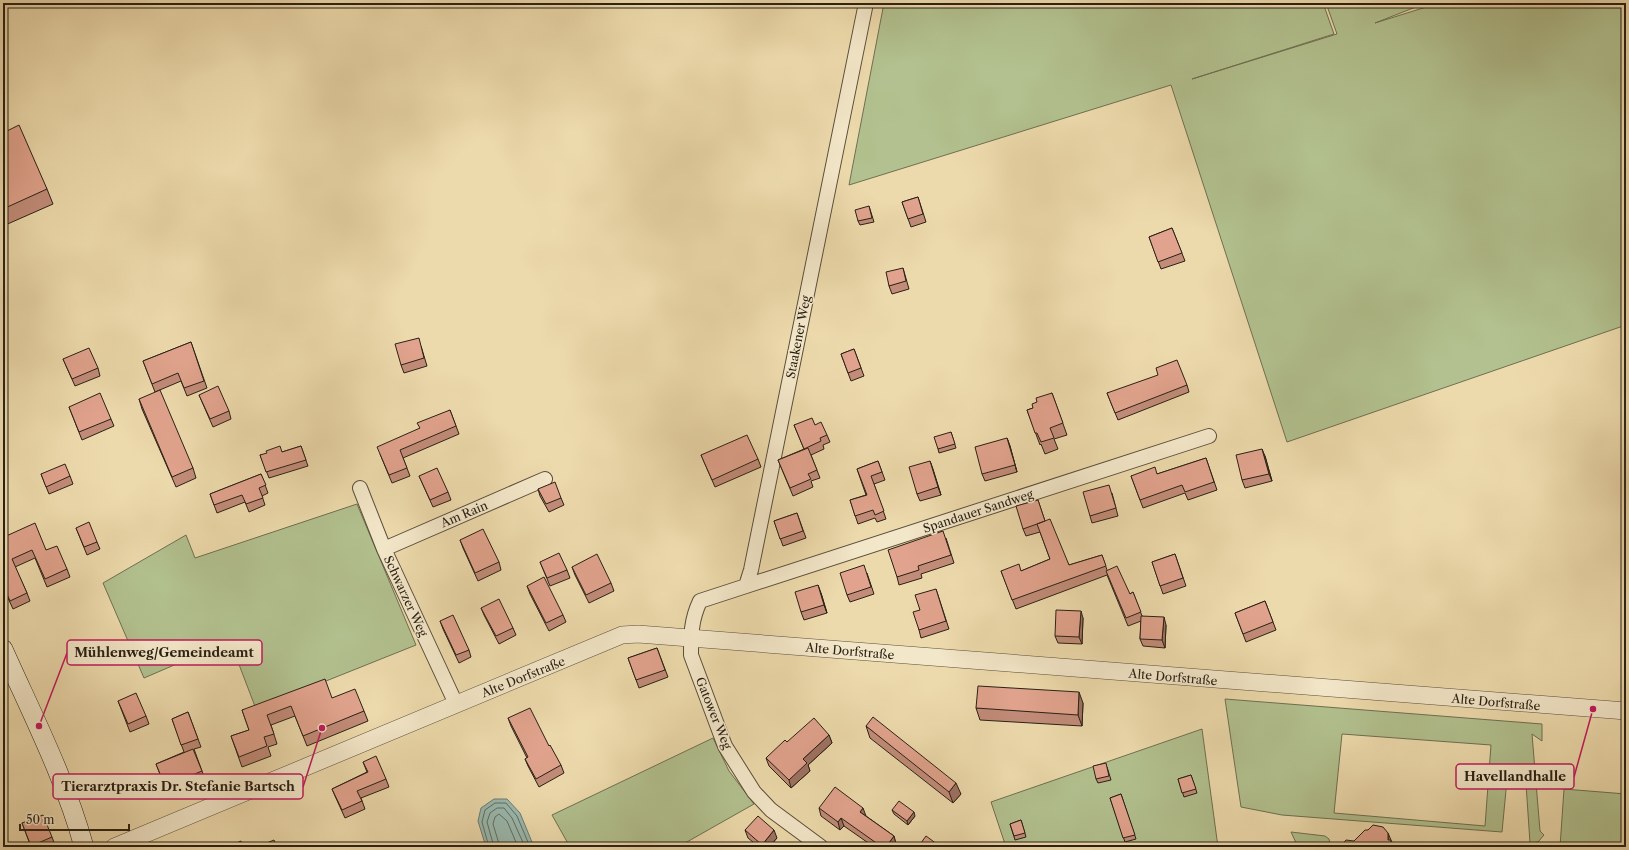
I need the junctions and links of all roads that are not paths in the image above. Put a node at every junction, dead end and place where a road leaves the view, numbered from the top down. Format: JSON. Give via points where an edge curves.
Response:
{"nodes":[{"id":1,"x":866,"y":3,"type":"edge"},
{"id":2,"x":1209,"y":436,"type":"dead end"},
{"id":3,"x":545,"y":479,"type":"dead end"},
{"id":4,"x":360,"y":488,"type":"dead end"},
{"id":5,"x":384,"y":549,"type":"junction"},
{"id":6,"x":746,"y":586,"type":"junction"},
{"id":7,"x":691,"y":638,"type":"junction"},
{"id":8,"x":3,"y":649,"type":"edge"},
{"id":9,"x":456,"y":704,"type":"junction"},
{"id":10,"x":1626,"y":711,"type":"edge"},
{"id":11,"x":84,"y":847,"type":"edge"},
{"id":12,"x":114,"y":847,"type":"edge"},
{"id":13,"x":821,"y":847,"type":"edge"}],
"edges":[{"from":1,"to":6,"type":"street","name":"Staakener Weg"},
{"from":2,"to":6,"type":"street","name":"Spandauer Sandweg"},
{"from":3,"to":5,"type":"street","name":"Am Rain"},
{"from":4,"to":5,"type":"street","name":"Schwarzer Weg"},
{"from":5,"to":9,"type":"street","name":"Schwarzer Weg"},
{"from":6,"to":7,"type":"street","via":[[700,601],[693,615]]},
{"from":7,"to":9,"type":"street","name":"Alte Dorfstraße","via":[[638,634],[622,636]]},
{"from":7,"to":10,"type":"street","name":"Alte Dorfstraße"},
{"from":7,"to":13,"type":"street","name":"Gatower Weg","via":[[691,655],[725,746],[754,792],[771,810]]},
{"from":8,"to":11,"type":"main road","via":[[39,726]]},
{"from":9,"to":12,"type":"street","name":"Alte Dorfstraße"}]}
